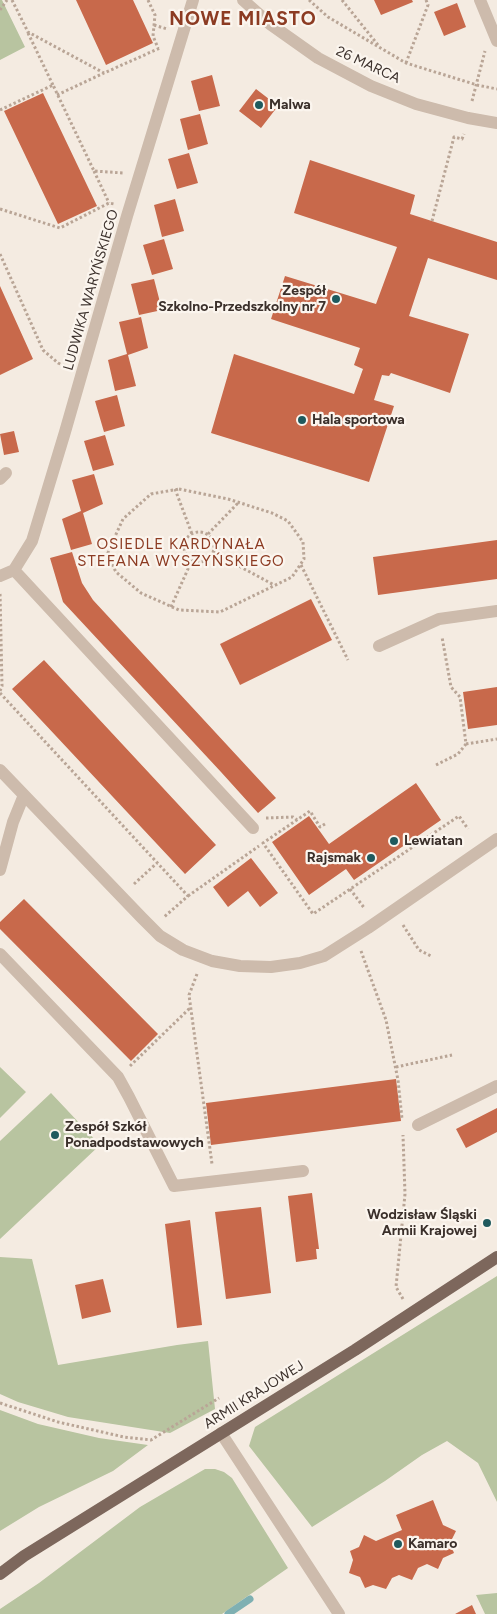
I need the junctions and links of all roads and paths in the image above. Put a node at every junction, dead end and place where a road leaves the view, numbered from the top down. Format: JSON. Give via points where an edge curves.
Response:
{"nodes":[{"id":1,"x":7,"y":0,"type":"edge"},
{"id":2,"x":12,"y":0,"type":"edge"},
{"id":3,"x":148,"y":0,"type":"edge"},
{"id":4,"x":193,"y":0,"type":"edge"},
{"id":5,"x":243,"y":0,"type":"edge"},
{"id":6,"x":309,"y":0,"type":"edge"},
{"id":7,"x":342,"y":0,"type":"edge"},
{"id":8,"x":426,"y":0,"type":"edge"},
{"id":9,"x":480,"y":0,"type":"edge"},
{"id":10,"x":0,"y":10,"type":"edge"},
{"id":11,"x":154,"y":25,"type":"junction"},
{"id":12,"x":491,"y":26,"type":"junction"},
{"id":13,"x":168,"y":30,"type":"dead end"},
{"id":14,"x":28,"y":32,"type":"junction"},
{"id":15,"x":497,"y":41,"type":"edge"},
{"id":16,"x":162,"y":46,"type":"dead end"},
{"id":17,"x":379,"y":47,"type":"junction"},
{"id":18,"x":158,"y":48,"type":"junction"},
{"id":19,"x":406,"y":63,"type":"junction"},
{"id":20,"x":104,"y":73,"type":"junction"},
{"id":21,"x":53,"y":85,"type":"junction"},
{"id":22,"x":477,"y":85,"type":"junction"},
{"id":23,"x":497,"y":89,"type":"edge"},
{"id":24,"x":57,"y":95,"type":"junction"},
{"id":25,"x":472,"y":102,"type":"dead end"},
{"id":26,"x":0,"y":110,"type":"edge"},
{"id":27,"x":497,"y":123,"type":"edge"},
{"id":28,"x":464,"y":134,"type":"dead end"},
{"id":29,"x":94,"y":171,"type":"junction"},
{"id":30,"x":126,"y":173,"type":"dead end"},
{"id":31,"x":109,"y":203,"type":"junction"},
{"id":32,"x":117,"y":204,"type":"dead end"},
{"id":33,"x":0,"y":209,"type":"edge"},
{"id":34,"x":432,"y":221,"type":"dead end"},
{"id":35,"x":0,"y":254,"type":"edge"},
{"id":36,"x":58,"y":363,"type":"dead end"},
{"id":37,"x":175,"y":490,"type":"junction"},
{"id":38,"x":238,"y":502,"type":"junction"},
{"id":39,"x":192,"y":534,"type":"junction"},
{"id":40,"x":208,"y":534,"type":"junction"},
{"id":41,"x":213,"y":552,"type":"junction"},
{"id":42,"x":192,"y":560,"type":"junction"},
{"id":43,"x":300,"y":564,"type":"junction"},
{"id":44,"x":14,"y":570,"type":"junction"},
{"id":45,"x":0,"y":576,"type":"edge"},
{"id":46,"x":275,"y":586,"type":"junction"},
{"id":47,"x":0,"y":591,"type":"edge"},
{"id":48,"x":171,"y":607,"type":"junction"},
{"id":49,"x":497,"y":611,"type":"edge"},
{"id":50,"x":379,"y":646,"type":"dead end"},
{"id":51,"x":446,"y":657,"type":"dead end"},
{"id":52,"x":348,"y":660,"type":"dead end"},
{"id":53,"x":0,"y":692,"type":"edge"},
{"id":54,"x":497,"y":740,"type":"edge"},
{"id":55,"x":466,"y":744,"type":"junction"},
{"id":56,"x":436,"y":765,"type":"dead end"},
{"id":57,"x":0,"y":770,"type":"edge"},
{"id":58,"x":24,"y":795,"type":"junction"},
{"id":59,"x":243,"y":817,"type":"junction"},
{"id":60,"x":297,"y":820,"type":"junction"},
{"id":61,"x":325,"y":824,"type":"dead end"},
{"id":62,"x":253,"y":828,"type":"dead end"},
{"id":63,"x":468,"y":829,"type":"dead end"},
{"id":64,"x":496,"y":842,"type":"edge"},
{"id":65,"x":263,"y":843,"type":"junction"},
{"id":66,"x":157,"y":863,"type":"junction"},
{"id":67,"x":0,"y":870,"type":"edge"},
{"id":68,"x":132,"y":886,"type":"dead end"},
{"id":69,"x":350,"y":889,"type":"junction"},
{"id":70,"x":188,"y":896,"type":"junction"},
{"id":71,"x":368,"y":912,"type":"dead end"},
{"id":72,"x":162,"y":918,"type":"dead end"},
{"id":73,"x":402,"y":922,"type":"dead end"},
{"id":74,"x":361,"y":950,"type":"dead end"},
{"id":75,"x":0,"y":954,"type":"edge"},
{"id":76,"x":431,"y":956,"type":"dead end"},
{"id":77,"x":198,"y":971,"type":"dead end"},
{"id":78,"x":191,"y":1007,"type":"junction"},
{"id":79,"x":452,"y":1055,"type":"dead end"},
{"id":80,"x":396,"y":1067,"type":"junction"},
{"id":81,"x":125,"y":1072,"type":"dead end"},
{"id":82,"x":497,"y":1086,"type":"edge"},
{"id":83,"x":418,"y":1125,"type":"dead end"},
{"id":84,"x":212,"y":1161,"type":"dead end"},
{"id":85,"x":304,"y":1171,"type":"dead end"},
{"id":86,"x":497,"y":1257,"type":"edge"},
{"id":87,"x":403,"y":1299,"type":"dead end"},
{"id":88,"x":219,"y":1398,"type":"dead end"},
{"id":89,"x":0,"y":1403,"type":"edge"},
{"id":90,"x":222,"y":1433,"type":"junction"},
{"id":91,"x":24,"y":1556,"type":"junction"},
{"id":92,"x":0,"y":1566,"type":"edge"},
{"id":93,"x":0,"y":1574,"type":"edge"},
{"id":94,"x":339,"y":1614,"type":"edge"}],
"edges":[{"from":1,"to":10,"type":"path"},
{"from":2,"to":14,"type":"path"},
{"from":3,"to":11,"type":"path","via":[[155,15]]},
{"from":4,"to":44,"type":"street","name":"LUDWIKA WARYŃSKIEGO","via":[[32,541]]},
{"from":5,"to":27,"type":"street","name":"26 MARCA","via":[[318,58],[371,86],[416,104]]},
{"from":6,"to":17,"type":"path","via":[[328,17]]},
{"from":7,"to":17,"type":"path"},
{"from":8,"to":19,"type":"path","via":[[428,5]]},
{"from":9,"to":12,"type":"street"},
{"from":11,"to":13,"type":"path"},
{"from":11,"to":18,"type":"path","via":[[153,36]]},
{"from":12,"to":15,"type":"street"},
{"from":12,"to":22,"type":"path"},
{"from":14,"to":20,"type":"path"},
{"from":14,"to":21,"type":"path"},
{"from":16,"to":18,"type":"path"},
{"from":17,"to":19,"type":"path"},
{"from":18,"to":20,"type":"path"},
{"from":19,"to":22,"type":"path"},
{"from":20,"to":24,"type":"path"},
{"from":21,"to":24,"type":"path"},
{"from":21,"to":26,"type":"path"},
{"from":22,"to":23,"type":"path"},
{"from":22,"to":25,"type":"path"},
{"from":24,"to":29,"type":"path"},
{"from":28,"to":34,"type":"path","via":[[462,139],[454,137]]},
{"from":29,"to":30,"type":"path"},
{"from":29,"to":31,"type":"path"},
{"from":31,"to":32,"type":"path"},
{"from":31,"to":33,"type":"path","via":[[60,228]]},
{"from":35,"to":36,"type":"path","via":[[43,350]]},
{"from":37,"to":38,"type":"path"},
{"from":37,"to":39,"type":"path"},
{"from":37,"to":48,"type":"path","via":[[151,494],[123,519],[107,555],[116,572],[141,593]]},
{"from":38,"to":40,"type":"path"},
{"from":38,"to":43,"type":"path","via":[[288,521],[303,542],[304,559]]},
{"from":39,"to":40,"type":"path"},
{"from":39,"to":42,"type":"path","via":[[184,544],[186,554]]},
{"from":40,"to":41,"type":"path","via":[[213,542]]},
{"from":41,"to":42,"type":"path","via":[[202,562]]},
{"from":41,"to":46,"type":"path"},
{"from":42,"to":48,"type":"path"},
{"from":43,"to":46,"type":"path","via":[[292,577]]},
{"from":43,"to":52,"type":"path"},
{"from":44,"to":45,"type":"street"},
{"from":44,"to":59,"type":"street"},
{"from":46,"to":48,"type":"path","via":[[220,612]]},
{"from":47,"to":53,"type":"path"},
{"from":49,"to":50,"type":"street","via":[[439,620]]},
{"from":51,"to":55,"type":"path","via":[[451,687],[460,697]]},
{"from":53,"to":66,"type":"path"},
{"from":54,"to":55,"type":"path"},
{"from":55,"to":56,"type":"path","via":[[458,754]]},
{"from":57,"to":58,"type":"street"},
{"from":58,"to":64,"type":"street","via":[[160,936],[183,950],[240,966],[272,967],[324,956]]},
{"from":58,"to":67,"type":"street","via":[[12,822]]},
{"from":59,"to":60,"type":"path","via":[[293,817]]},
{"from":59,"to":62,"type":"street"},
{"from":60,"to":61,"type":"path","via":[[310,811],[320,827]]},
{"from":60,"to":65,"type":"path"},
{"from":63,"to":69,"type":"path","via":[[459,816]]},
{"from":65,"to":69,"type":"path","via":[[313,914]]},
{"from":65,"to":70,"type":"path"},
{"from":66,"to":68,"type":"path"},
{"from":66,"to":70,"type":"path"},
{"from":69,"to":71,"type":"path"},
{"from":70,"to":72,"type":"path"},
{"from":73,"to":76,"type":"path","via":[[418,950]]},
{"from":74,"to":80,"type":"path","via":[[386,1020]]},
{"from":75,"to":85,"type":"street","via":[[118,1077],[174,1186]]},
{"from":77,"to":78,"type":"path","via":[[189,995]]},
{"from":78,"to":81,"type":"path"},
{"from":78,"to":84,"type":"path"},
{"from":79,"to":80,"type":"path"},
{"from":80,"to":87,"type":"path","via":[[405,1194],[396,1287]]},
{"from":82,"to":83,"type":"street"},
{"from":86,"to":90,"type":"main road","name":"ARMII KRAJOWEJ"},
{"from":88,"to":89,"type":"path","via":[[151,1440],[58,1422]]},
{"from":90,"to":91,"type":"main road","name":"ARMII KRAJOWEJ"},
{"from":90,"to":94,"type":"street"},
{"from":91,"to":92,"type":"main road","name":"ARMII KRAJOWEJ"},
{"from":91,"to":93,"type":"main road","name":"ARMII KRAJOWEJ"}]}
